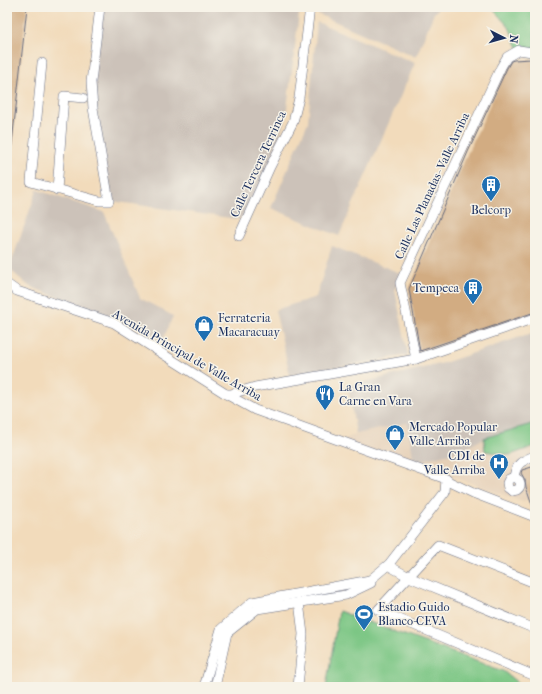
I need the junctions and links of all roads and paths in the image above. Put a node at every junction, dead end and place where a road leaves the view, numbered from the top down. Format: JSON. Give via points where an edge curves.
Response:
{"nodes":[{"id":1,"x":100,"y":7,"type":"edge"},
{"id":2,"x":310,"y":7,"type":"edge"},
{"id":3,"x":535,"y":55,"type":"edge"},
{"id":4,"x":42,"y":62,"type":"dead end"},
{"id":5,"x":83,"y":98,"type":"dead end"},
{"id":6,"x":57,"y":190,"type":"junction"},
{"id":7,"x":239,"y":236,"type":"dead end"},
{"id":8,"x":7,"y":284,"type":"edge"},
{"id":9,"x":535,"y":318,"type":"edge"},
{"id":10,"x":416,"y":359,"type":"junction"},
{"id":11,"x":226,"y":394,"type":"junction"},
{"id":12,"x":534,"y":456,"type":"edge"},
{"id":13,"x":448,"y":480,"type":"junction"},
{"id":14,"x":508,"y":506,"type":"junction"},
{"id":15,"x":535,"y":517,"type":"edge"},
{"id":16,"x":391,"y":566,"type":"junction"},
{"id":17,"x":409,"y":576,"type":"junction"},
{"id":18,"x":535,"y":583,"type":"edge"},
{"id":19,"x":299,"y":602,"type":"junction"},
{"id":20,"x":535,"y":629,"type":"edge"},
{"id":21,"x":535,"y":676,"type":"edge"},
{"id":22,"x":204,"y":687,"type":"edge"},
{"id":23,"x":215,"y":687,"type":"edge"},
{"id":24,"x":298,"y":687,"type":"edge"}],
"edges":[{"from":1,"to":6,"type":"street","via":[[91,82],[109,201],[99,201]]},
{"from":2,"to":7,"type":"street","name":"Calle Tercera Terrinca","via":[[294,122],[270,166]]},
{"from":3,"to":10,"type":"street","name":"Calle Las Planadas- Valle Arriba","via":[[519,50],[507,57],[400,284]]},
{"from":4,"to":6,"type":"street","via":[[32,182]]},
{"from":5,"to":6,"type":"street","via":[[64,96]]},
{"from":8,"to":11,"type":"street","name":"Avenida Principal de Valle Arriba","via":[[17,291],[114,323]]},
{"from":9,"to":10,"type":"street"},
{"from":10,"to":11,"type":"street"},
{"from":11,"to":13,"type":"street","name":"Avenida Principal de Valle Arriba","via":[[255,410]]},
{"from":12,"to":14,"type":"street","via":[[519,464],[514,477],[509,479],[508,488],[512,491]]},
{"from":13,"to":14,"type":"street","name":"Avenida Principal de Valle Arriba"},
{"from":13,"to":16,"type":"street","via":[[449,493]]},
{"from":13,"to":22,"type":"street","via":[[446,492],[389,564],[370,580],[252,602],[221,629]]},
{"from":14,"to":15,"type":"street","name":"Avenida Principal de Valle Arriba"},
{"from":16,"to":17,"type":"street"},
{"from":16,"to":19,"type":"street","via":[[372,582],[346,595]]},
{"from":17,"to":18,"type":"street","via":[[438,545]]},
{"from":17,"to":20,"type":"street"},
{"from":17,"to":21,"type":"street","via":[[378,610]]},
{"from":19,"to":23,"type":"street","via":[[257,609],[227,633]]},
{"from":19,"to":24,"type":"street","via":[[303,634]]}]}
